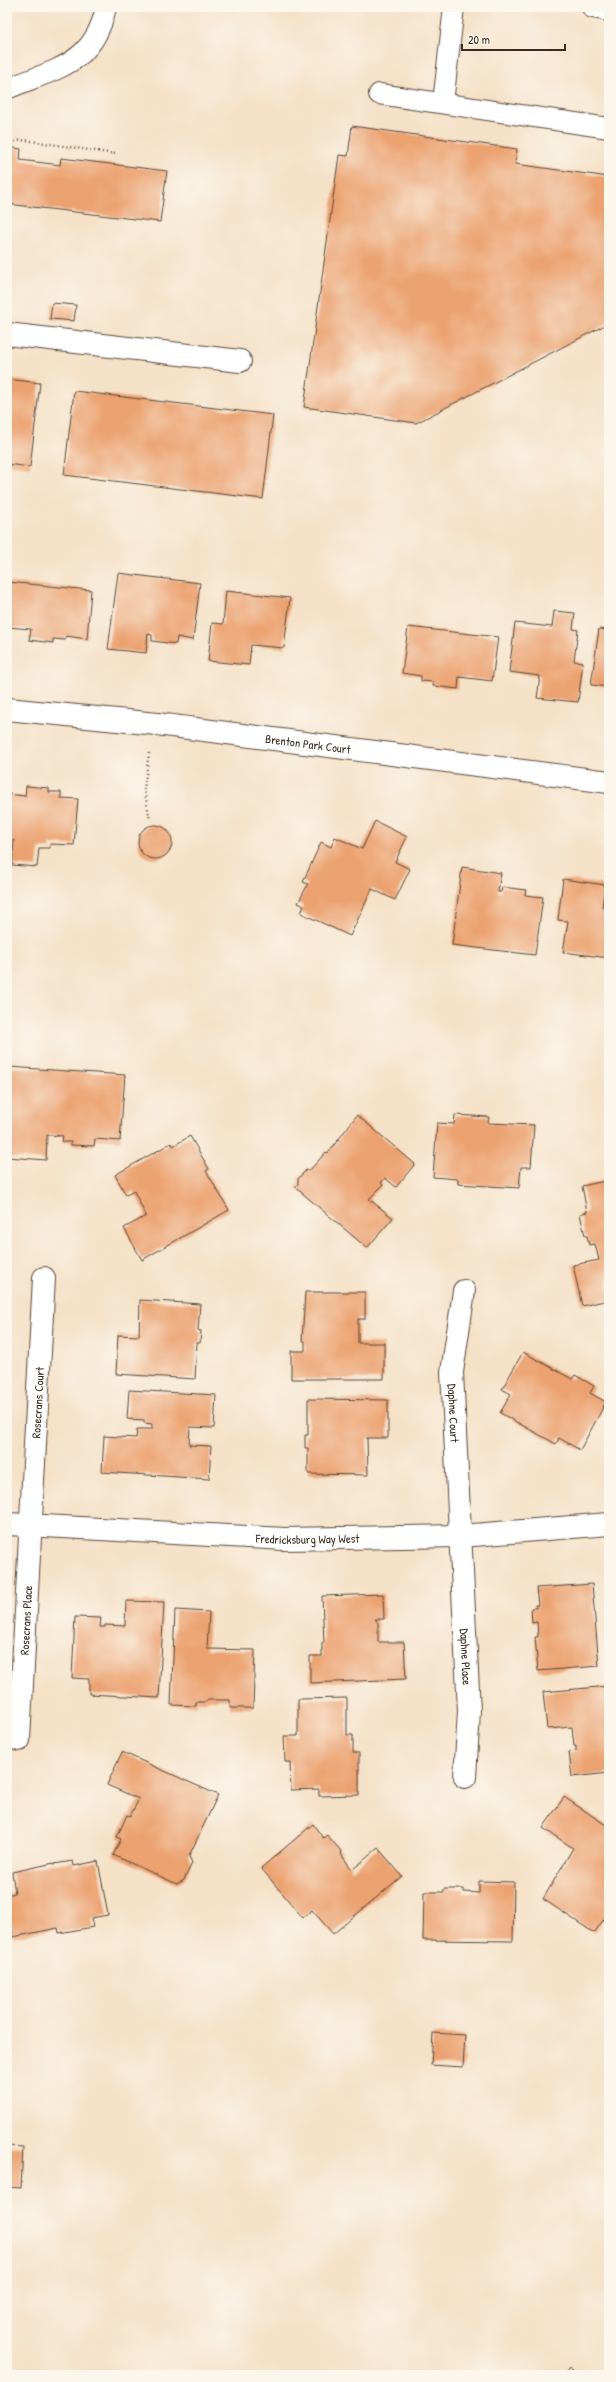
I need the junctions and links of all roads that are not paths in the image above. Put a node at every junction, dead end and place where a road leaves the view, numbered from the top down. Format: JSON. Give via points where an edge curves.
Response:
{"nodes":[{"id":1,"x":106,"y":7,"type":"edge"},
{"id":2,"x":454,"y":7,"type":"edge"},
{"id":3,"x":593,"y":7,"type":"edge"},
{"id":4,"x":609,"y":10,"type":"edge"},
{"id":5,"x":7,"y":89,"type":"edge"},
{"id":6,"x":379,"y":94,"type":"dead end"},
{"id":7,"x":443,"y":103,"type":"junction"},
{"id":8,"x":609,"y":128,"type":"edge"},
{"id":9,"x":7,"y":334,"type":"edge"},
{"id":10,"x":240,"y":361,"type":"dead end"},
{"id":11,"x":7,"y":709,"type":"edge"},
{"id":12,"x":609,"y":782,"type":"edge"},
{"id":13,"x":44,"y":1278,"type":"dead end"},
{"id":14,"x":464,"y":1291,"type":"dead end"},
{"id":15,"x":7,"y":1524,"type":"edge"},
{"id":16,"x":609,"y":1524,"type":"edge"},
{"id":17,"x":30,"y":1526,"type":"junction"},
{"id":18,"x":461,"y":1536,"type":"junction"},
{"id":19,"x":19,"y":1740,"type":"dead end"},
{"id":20,"x":465,"y":1777,"type":"dead end"}],
"edges":[{"from":1,"to":5,"type":"lane","via":[[94,38],[77,59],[52,73]]},
{"from":2,"to":7,"type":"lane"},
{"from":3,"to":4,"type":"street"},
{"from":6,"to":7,"type":"lane"},
{"from":7,"to":8,"type":"lane"},
{"from":9,"to":10,"type":"street"},
{"from":11,"to":12,"type":"street","name":"Brenton Park Court","via":[[157,724]]},
{"from":13,"to":17,"type":"street","name":"Rosecrans Court"},
{"from":14,"to":18,"type":"street","name":"Daphne Court","via":[[452,1372]]},
{"from":15,"to":17,"type":"street","name":"Fredricksburg Way West"},
{"from":16,"to":18,"type":"street","name":"Fredricksburg Way West"},
{"from":17,"to":18,"type":"street","name":"Fredricksburg Way West","via":[[284,1539]]},
{"from":17,"to":19,"type":"street","name":"Rosecrans Place"},
{"from":18,"to":20,"type":"street","name":"Daphne Place","via":[[469,1711]]}]}
